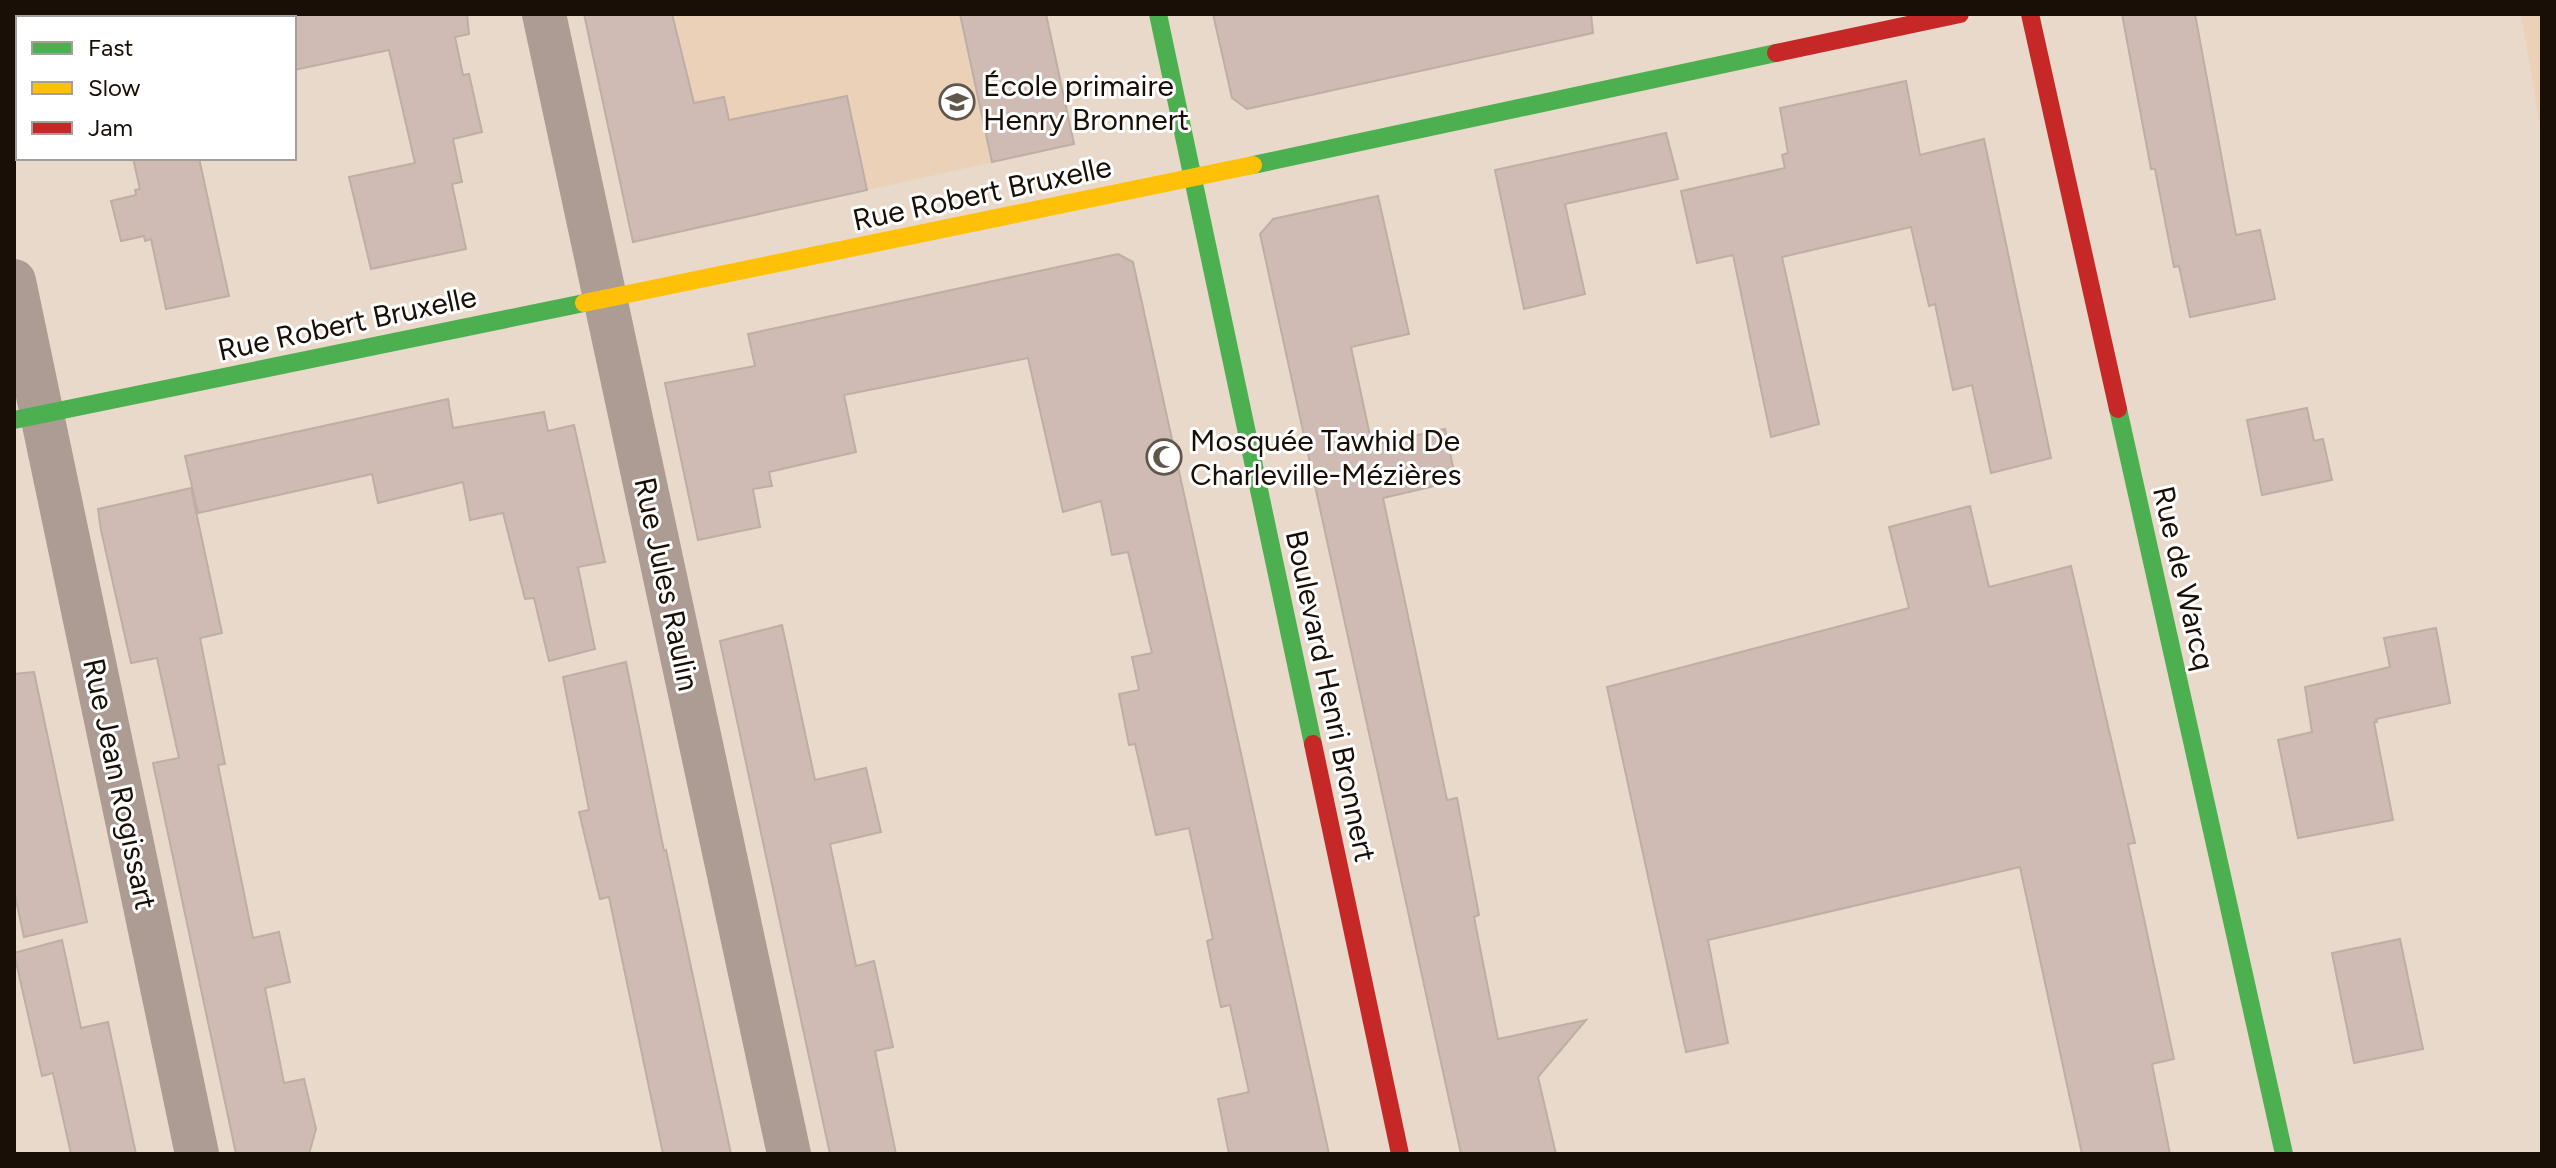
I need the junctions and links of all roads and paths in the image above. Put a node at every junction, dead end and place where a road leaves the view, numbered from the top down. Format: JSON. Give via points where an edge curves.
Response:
{"nodes":[{"id":1,"x":544,"y":14,"type":"edge"},
{"id":2,"x":1158,"y":14,"type":"edge"},
{"id":3,"x":1960,"y":14,"type":"edge"},
{"id":4,"x":2030,"y":14,"type":"edge"},
{"id":5,"x":1194,"y":178,"type":"junction"},
{"id":6,"x":14,"y":281,"type":"edge"},
{"id":7,"x":606,"y":298,"type":"junction"},
{"id":8,"x":28,"y":417,"type":"edge"},
{"id":9,"x":197,"y":1154,"type":"edge"},
{"id":10,"x":789,"y":1154,"type":"edge"},
{"id":11,"x":1400,"y":1154,"type":"edge"},
{"id":12,"x":2284,"y":1154,"type":"edge"}],
"edges":[{"from":1,"to":7,"type":"street","name":"Rue Jules Raulin"},
{"from":2,"to":5,"type":"main road","name":"Boulevard Henri Bronnert"},
{"from":3,"to":5,"type":"main road","name":"Rue Robert Bruxelle"},
{"from":4,"to":12,"type":"main road","name":"Rue de Warcq"},
{"from":5,"to":7,"type":"main road","name":"Rue Robert Bruxelle"},
{"from":5,"to":11,"type":"main road","name":"Boulevard Henri Bronnert"},
{"from":6,"to":8,"type":"street","name":"Rue Jean Rogissart"},
{"from":7,"to":8,"type":"main road","name":"Rue Robert Bruxelle"},
{"from":7,"to":10,"type":"street","name":"Rue Jules Raulin"},
{"from":8,"to":9,"type":"street","name":"Rue Jean Rogissart"}]}
